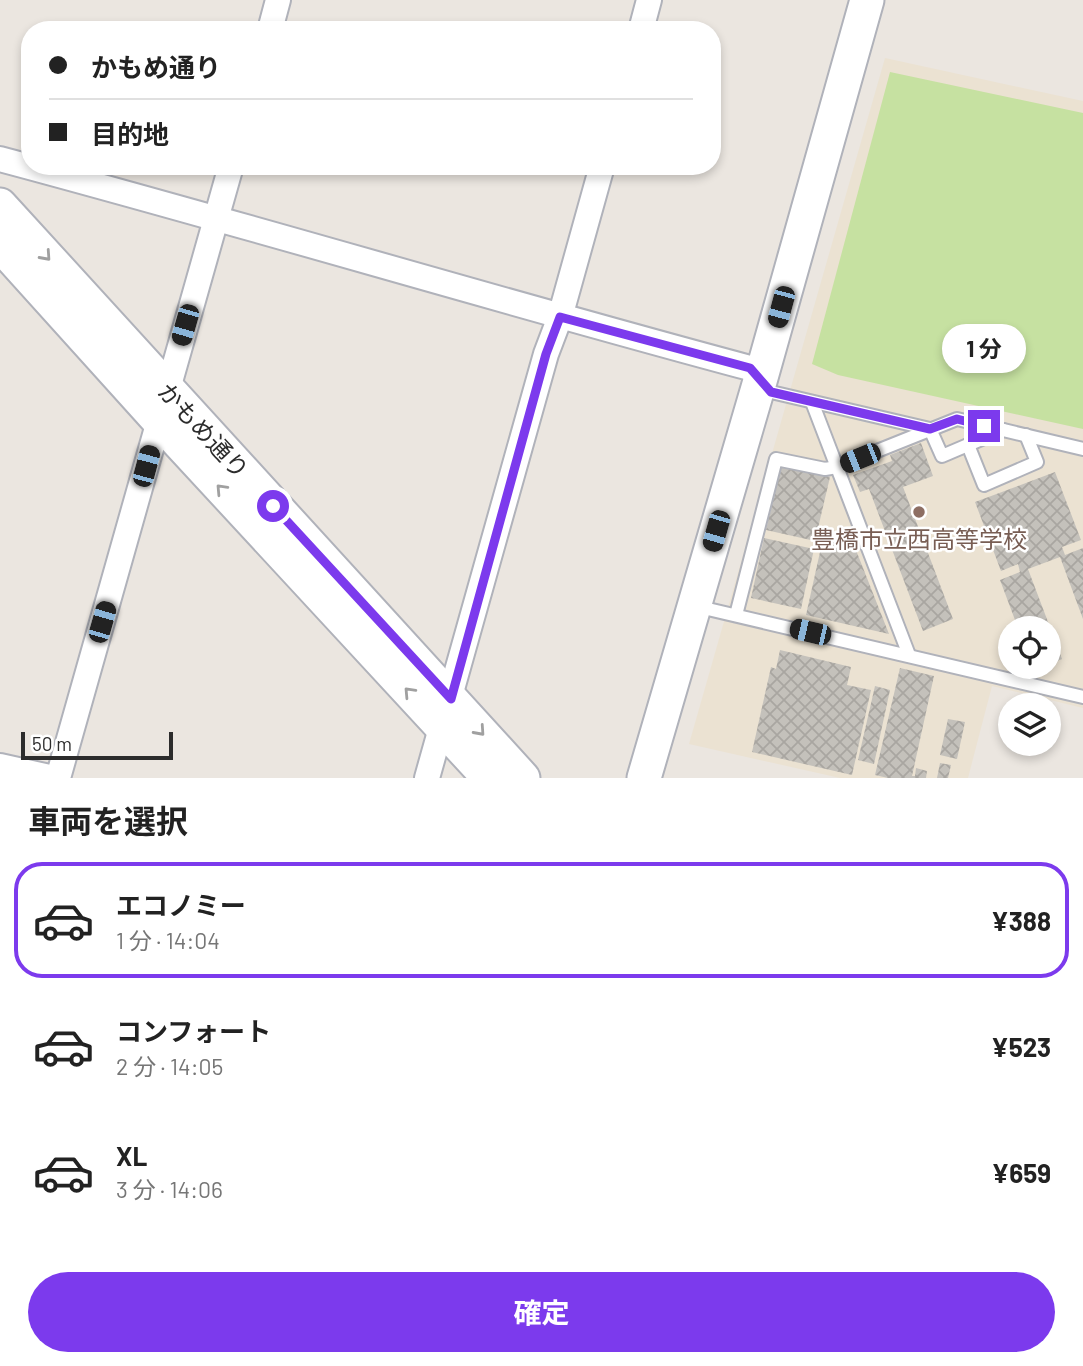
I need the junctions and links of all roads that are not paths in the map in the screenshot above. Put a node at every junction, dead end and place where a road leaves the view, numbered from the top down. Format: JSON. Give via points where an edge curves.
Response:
{"nodes":[{"id":1,"x":278,"y":0,"type":"edge"},
{"id":2,"x":649,"y":0,"type":"edge"},
{"id":3,"x":867,"y":0,"type":"edge"},
{"id":4,"x":272,"y":21,"type":"edge"},
{"id":5,"x":643,"y":21,"type":"edge"},
{"id":6,"x":0,"y":159,"type":"edge"},
{"id":7,"x":21,"y":165,"type":"edge"},
{"id":8,"x":60,"y":175,"type":"edge"},
{"id":9,"x":228,"y":175,"type":"edge"},
{"id":10,"x":599,"y":175,"type":"edge"},
{"id":11,"x":0,"y":205,"type":"edge"},
{"id":12,"x":216,"y":217,"type":"junction"},
{"id":13,"x":0,"y":245,"type":"edge"},
{"id":14,"x":560,"y":317,"type":"junction"},
{"id":15,"x":760,"y":381,"type":"junction"},
{"id":16,"x":812,"y":402,"type":"junction"},
{"id":17,"x":162,"y":405,"type":"junction"},
{"id":18,"x":930,"y":429,"type":"junction"},
{"id":19,"x":1003,"y":430,"type":"junction"},
{"id":20,"x":1026,"y":435,"type":"junction"},
{"id":21,"x":968,"y":445,"type":"junction"},
{"id":22,"x":1083,"y":449,"type":"edge"},
{"id":23,"x":837,"y":467,"type":"junction"},
{"id":24,"x":695,"y":606,"type":"junction"},
{"id":25,"x":736,"y":615,"type":"junction"},
{"id":26,"x":909,"y":656,"type":"junction"},
{"id":27,"x":1083,"y":697,"type":"edge"},
{"id":28,"x":447,"y":714,"type":"junction"},
{"id":29,"x":0,"y":766,"type":"edge"},
{"id":30,"x":56,"y":778,"type":"edge"},
{"id":31,"x":427,"y":778,"type":"edge"},
{"id":32,"x":489,"y":778,"type":"edge"},
{"id":33,"x":523,"y":778,"type":"edge"},
{"id":34,"x":644,"y":778,"type":"edge"}],
"edges":[{"from":1,"to":4,"type":"street"},
{"from":2,"to":5,"type":"street"},
{"from":3,"to":15,"type":"street"},
{"from":6,"to":7,"type":"street"},
{"from":8,"to":12,"type":"street"},
{"from":9,"to":12,"type":"street"},
{"from":10,"to":14,"type":"street"},
{"from":11,"to":17,"type":"street","name":"かもめ通り","one_way":true},
{"from":12,"to":14,"type":"street"},
{"from":12,"to":17,"type":"street"},
{"from":13,"to":17,"type":"street","name":"かもめ通り"},
{"from":14,"to":15,"type":"street","via":[[750,368]]},
{"from":14,"to":28,"type":"street"},
{"from":15,"to":16,"type":"lane","via":[[771,392]]},
{"from":15,"to":24,"type":"street"},
{"from":16,"to":18,"type":"lane"},
{"from":16,"to":23,"type":"lane"},
{"from":17,"to":28,"type":"street","name":"かもめ通り"},
{"from":17,"to":30,"type":"street"},
{"from":18,"to":19,"type":"lane","via":[[957,419]]},
{"from":18,"to":21,"type":"lane","via":[[942,456]]},
{"from":18,"to":23,"type":"lane"},
{"from":19,"to":20,"type":"lane"},
{"from":19,"to":21,"type":"lane"},
{"from":20,"to":21,"type":"lane","via":[[1037,462],[984,485]]},
{"from":20,"to":22,"type":"lane"},
{"from":23,"to":25,"type":"lane","via":[[825,469],[776,458]]},
{"from":23,"to":26,"type":"lane"},
{"from":24,"to":25,"type":"lane"},
{"from":24,"to":34,"type":"street"},
{"from":25,"to":26,"type":"lane"},
{"from":26,"to":27,"type":"lane"},
{"from":28,"to":31,"type":"street"},
{"from":28,"to":32,"type":"street","name":"かもめ通り"},
{"from":28,"to":33,"type":"street","name":"かもめ通り","one_way":true},
{"from":29,"to":30,"type":"street"}]}
